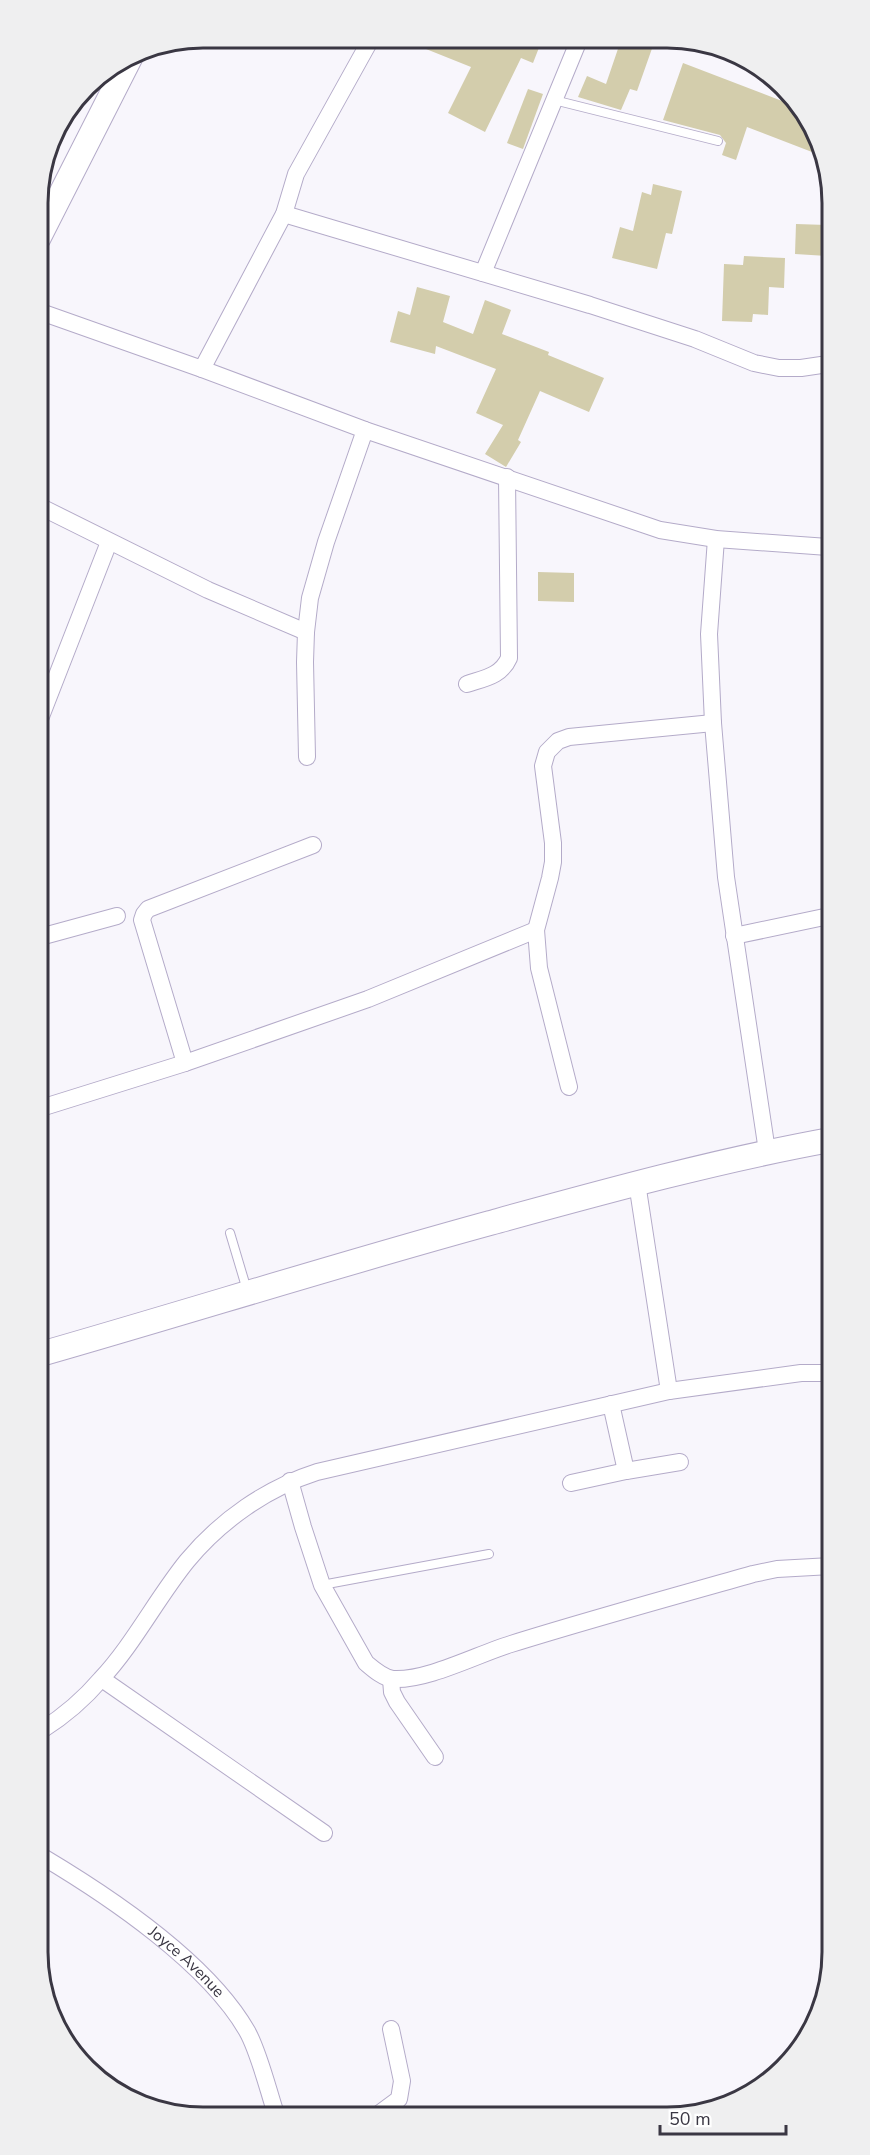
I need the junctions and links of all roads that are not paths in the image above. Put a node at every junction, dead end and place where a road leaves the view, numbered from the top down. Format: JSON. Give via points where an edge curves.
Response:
{"nodes":[{"id":1,"x":365,"y":48,"type":"edge"},
{"id":2,"x":576,"y":48,"type":"edge"},
{"id":3,"x":124,"y":70,"type":"edge"},
{"id":4,"x":554,"y":100,"type":"junction"},
{"id":5,"x":718,"y":141,"type":"dead end"},
{"id":6,"x":284,"y":214,"type":"junction"},
{"id":7,"x":48,"y":218,"type":"edge"},
{"id":8,"x":483,"y":273,"type":"junction"},
{"id":9,"x":48,"y":315,"type":"edge"},
{"id":10,"x":822,"y":365,"type":"edge"},
{"id":11,"x":202,"y":369,"type":"junction"},
{"id":12,"x":364,"y":430,"type":"junction"},
{"id":13,"x":507,"y":477,"type":"junction"},
{"id":14,"x":48,"y":511,"type":"edge"},
{"id":15,"x":716,"y":539,"type":"junction"},
{"id":16,"x":109,"y":542,"type":"junction"},
{"id":17,"x":822,"y":547,"type":"edge"},
{"id":18,"x":306,"y":632,"type":"junction"},
{"id":19,"x":467,"y":684,"type":"dead end"},
{"id":20,"x":48,"y":698,"type":"edge"},
{"id":21,"x":713,"y":723,"type":"junction"},
{"id":22,"x":307,"y":757,"type":"dead end"},
{"id":23,"x":313,"y":845,"type":"dead end"},
{"id":24,"x":117,"y":916,"type":"dead end"},
{"id":25,"x":822,"y":917,"type":"edge"},
{"id":26,"x":536,"y":930,"type":"junction"},
{"id":27,"x":48,"y":935,"type":"edge"},
{"id":28,"x":734,"y":936,"type":"junction"},
{"id":29,"x":185,"y":1063,"type":"junction"},
{"id":30,"x":568,"y":1087,"type":"dead end"},
{"id":31,"x":48,"y":1106,"type":"edge"},
{"id":32,"x":822,"y":1141,"type":"edge"},
{"id":33,"x":767,"y":1151,"type":"junction"},
{"id":34,"x":637,"y":1183,"type":"junction"},
{"id":35,"x":230,"y":1233,"type":"dead end"},
{"id":36,"x":248,"y":1293,"type":"junction"},
{"id":37,"x":48,"y":1352,"type":"edge"},
{"id":38,"x":822,"y":1373,"type":"edge"},
{"id":39,"x":669,"y":1391,"type":"junction"},
{"id":40,"x":611,"y":1404,"type":"junction"},
{"id":41,"x":680,"y":1462,"type":"dead end"},
{"id":42,"x":626,"y":1470,"type":"junction"},
{"id":43,"x":290,"y":1481,"type":"junction"},
{"id":44,"x":571,"y":1483,"type":"dead end"},
{"id":45,"x":489,"y":1554,"type":"dead end"},
{"id":46,"x":822,"y":1566,"type":"edge"},
{"id":47,"x":322,"y":1585,"type":"junction"},
{"id":48,"x":102,"y":1679,"type":"junction"},
{"id":49,"x":391,"y":1679,"type":"junction"},
{"id":50,"x":48,"y":1726,"type":"edge"},
{"id":51,"x":435,"y":1757,"type":"dead end"},
{"id":52,"x":324,"y":1833,"type":"dead end"},
{"id":53,"x":48,"y":1860,"type":"edge"},
{"id":54,"x":391,"y":2029,"type":"dead end"},
{"id":55,"x":274,"y":2107,"type":"edge"},
{"id":56,"x":389,"y":2107,"type":"edge"}],
"edges":[{"from":1,"to":6,"type":"street","via":[[296,174]]},
{"from":2,"to":4,"type":"street"},
{"from":3,"to":7,"type":"main road"},
{"from":4,"to":5,"type":"lane"},
{"from":4,"to":8,"type":"street"},
{"from":6,"to":8,"type":"street"},
{"from":6,"to":11,"type":"street"},
{"from":8,"to":10,"type":"street","via":[[695,339],[754,363],[779,368]]},
{"from":9,"to":11,"type":"street"},
{"from":11,"to":12,"type":"street"},
{"from":12,"to":13,"type":"street"},
{"from":12,"to":18,"type":"street","via":[[326,542],[310,598]]},
{"from":13,"to":15,"type":"street","via":[[660,530]]},
{"from":13,"to":19,"type":"street","via":[[509,658],[498,674]]},
{"from":14,"to":16,"type":"street"},
{"from":15,"to":17,"type":"street"},
{"from":15,"to":21,"type":"street","via":[[709,634]]},
{"from":16,"to":18,"type":"street"},
{"from":16,"to":20,"type":"street"},
{"from":18,"to":22,"type":"street"},
{"from":21,"to":26,"type":"street","via":[[569,737],[547,752],[543,766],[553,862]]},
{"from":21,"to":28,"type":"street"},
{"from":23,"to":29,"type":"street","via":[[148,909],[144,914],[142,920]]},
{"from":24,"to":27,"type":"street"},
{"from":25,"to":28,"type":"street"},
{"from":26,"to":29,"type":"street","via":[[368,999]]},
{"from":26,"to":30,"type":"street","via":[[539,968]]},
{"from":28,"to":33,"type":"street"},
{"from":29,"to":31,"type":"street"},
{"from":32,"to":33,"type":"main road"},
{"from":33,"to":34,"type":"main road"},
{"from":34,"to":36,"type":"main road"},
{"from":34,"to":39,"type":"street"},
{"from":35,"to":36,"type":"lane"},
{"from":36,"to":37,"type":"main road"},
{"from":38,"to":39,"type":"street"},
{"from":39,"to":40,"type":"street"},
{"from":40,"to":42,"type":"street"},
{"from":40,"to":43,"type":"street"},
{"from":41,"to":42,"type":"street"},
{"from":42,"to":44,"type":"street"},
{"from":43,"to":47,"type":"street"},
{"from":43,"to":48,"type":"street","via":[[252,1502],[188,1560]]},
{"from":45,"to":47,"type":"lane"},
{"from":46,"to":49,"type":"street","via":[[753,1574],[594,1618],[439,1670]]},
{"from":47,"to":49,"type":"street","via":[[366,1662]]},
{"from":48,"to":50,"type":"street"},
{"from":48,"to":52,"type":"street"},
{"from":49,"to":51,"type":"street","via":[[397,1702]]},
{"from":53,"to":55,"type":"street","name":"Joyce Avenue","via":[[80,1878],[141,1924],[221,1994],[248,2033]]},
{"from":54,"to":56,"type":"street","via":[[402,2081],[399,2099]]}]}
